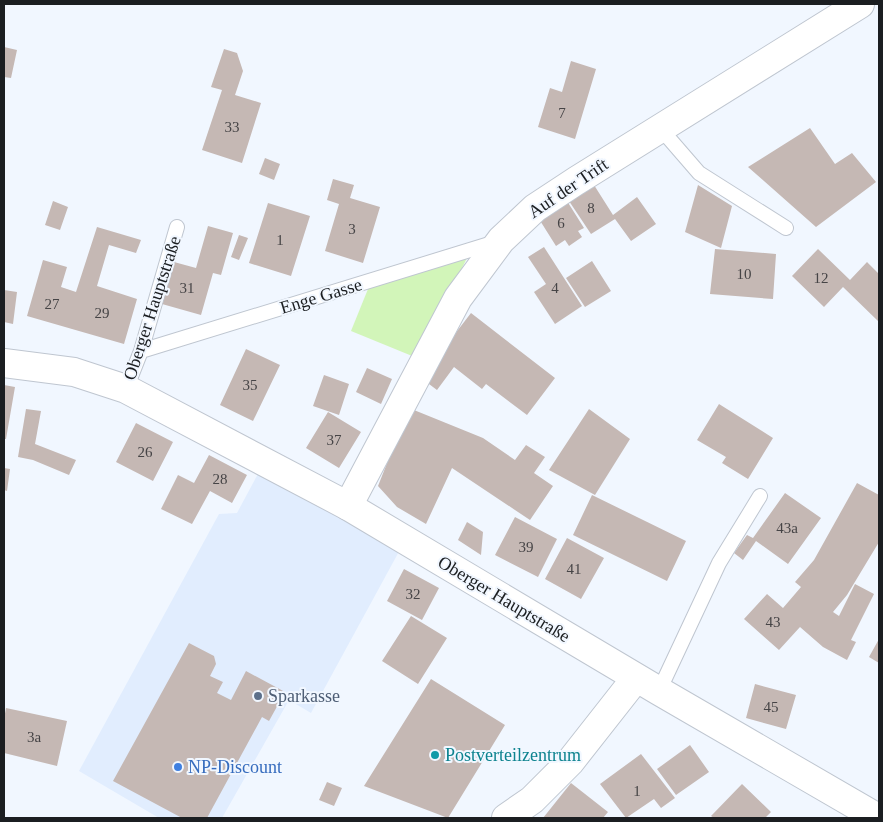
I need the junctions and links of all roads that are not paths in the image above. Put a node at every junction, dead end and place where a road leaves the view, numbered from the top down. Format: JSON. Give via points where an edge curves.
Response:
{"nodes":[{"id":1,"x":853,"y":6,"type":"edge"},
{"id":2,"x":660,"y":128,"type":"junction"},
{"id":3,"x":177,"y":227,"type":"dead end"},
{"id":4,"x":786,"y":228,"type":"dead end"},
{"id":5,"x":501,"y":240,"type":"junction"},
{"id":6,"x":141,"y":351,"type":"junction"},
{"id":7,"x":4,"y":363,"type":"edge"},
{"id":8,"x":126,"y":390,"type":"junction"},
{"id":9,"x":760,"y":496,"type":"dead end"},
{"id":10,"x":348,"y":506,"type":"junction"},
{"id":11,"x":636,"y":678,"type":"junction"},
{"id":12,"x":659,"y":692,"type":"junction"},
{"id":13,"x":506,"y":818,"type":"edge"},
{"id":14,"x":878,"y":818,"type":"edge"}],
"edges":[{"from":1,"to":2,"type":"street","name":"Auf der Trift"},
{"from":2,"to":4,"type":"lane","via":[[699,173]]},
{"from":2,"to":5,"type":"street","name":"Auf der Trift","via":[[536,208]]},
{"from":3,"to":6,"type":"lane","name":"Oberger Hauptstraße"},
{"from":5,"to":6,"type":"lane","name":"Enge Gasse"},
{"from":5,"to":10,"type":"street","name":"Auf der Trift","via":[[458,298]]},
{"from":6,"to":8,"type":"lane","name":"Oberger Hauptstraße"},
{"from":7,"to":8,"type":"street","name":"Oberger Hauptstraße","via":[[74,372]]},
{"from":8,"to":10,"type":"street","name":"Oberger Hauptstraße"},
{"from":9,"to":12,"type":"lane","via":[[718,563]]},
{"from":10,"to":11,"type":"street","name":"Oberger Hauptstraße"},
{"from":11,"to":12,"type":"street","name":"Oberger Hauptstraße"},
{"from":11,"to":13,"type":"street","via":[[570,762],[532,800]]},
{"from":12,"to":14,"type":"street","name":"Oberger Hauptstraße"}]}
